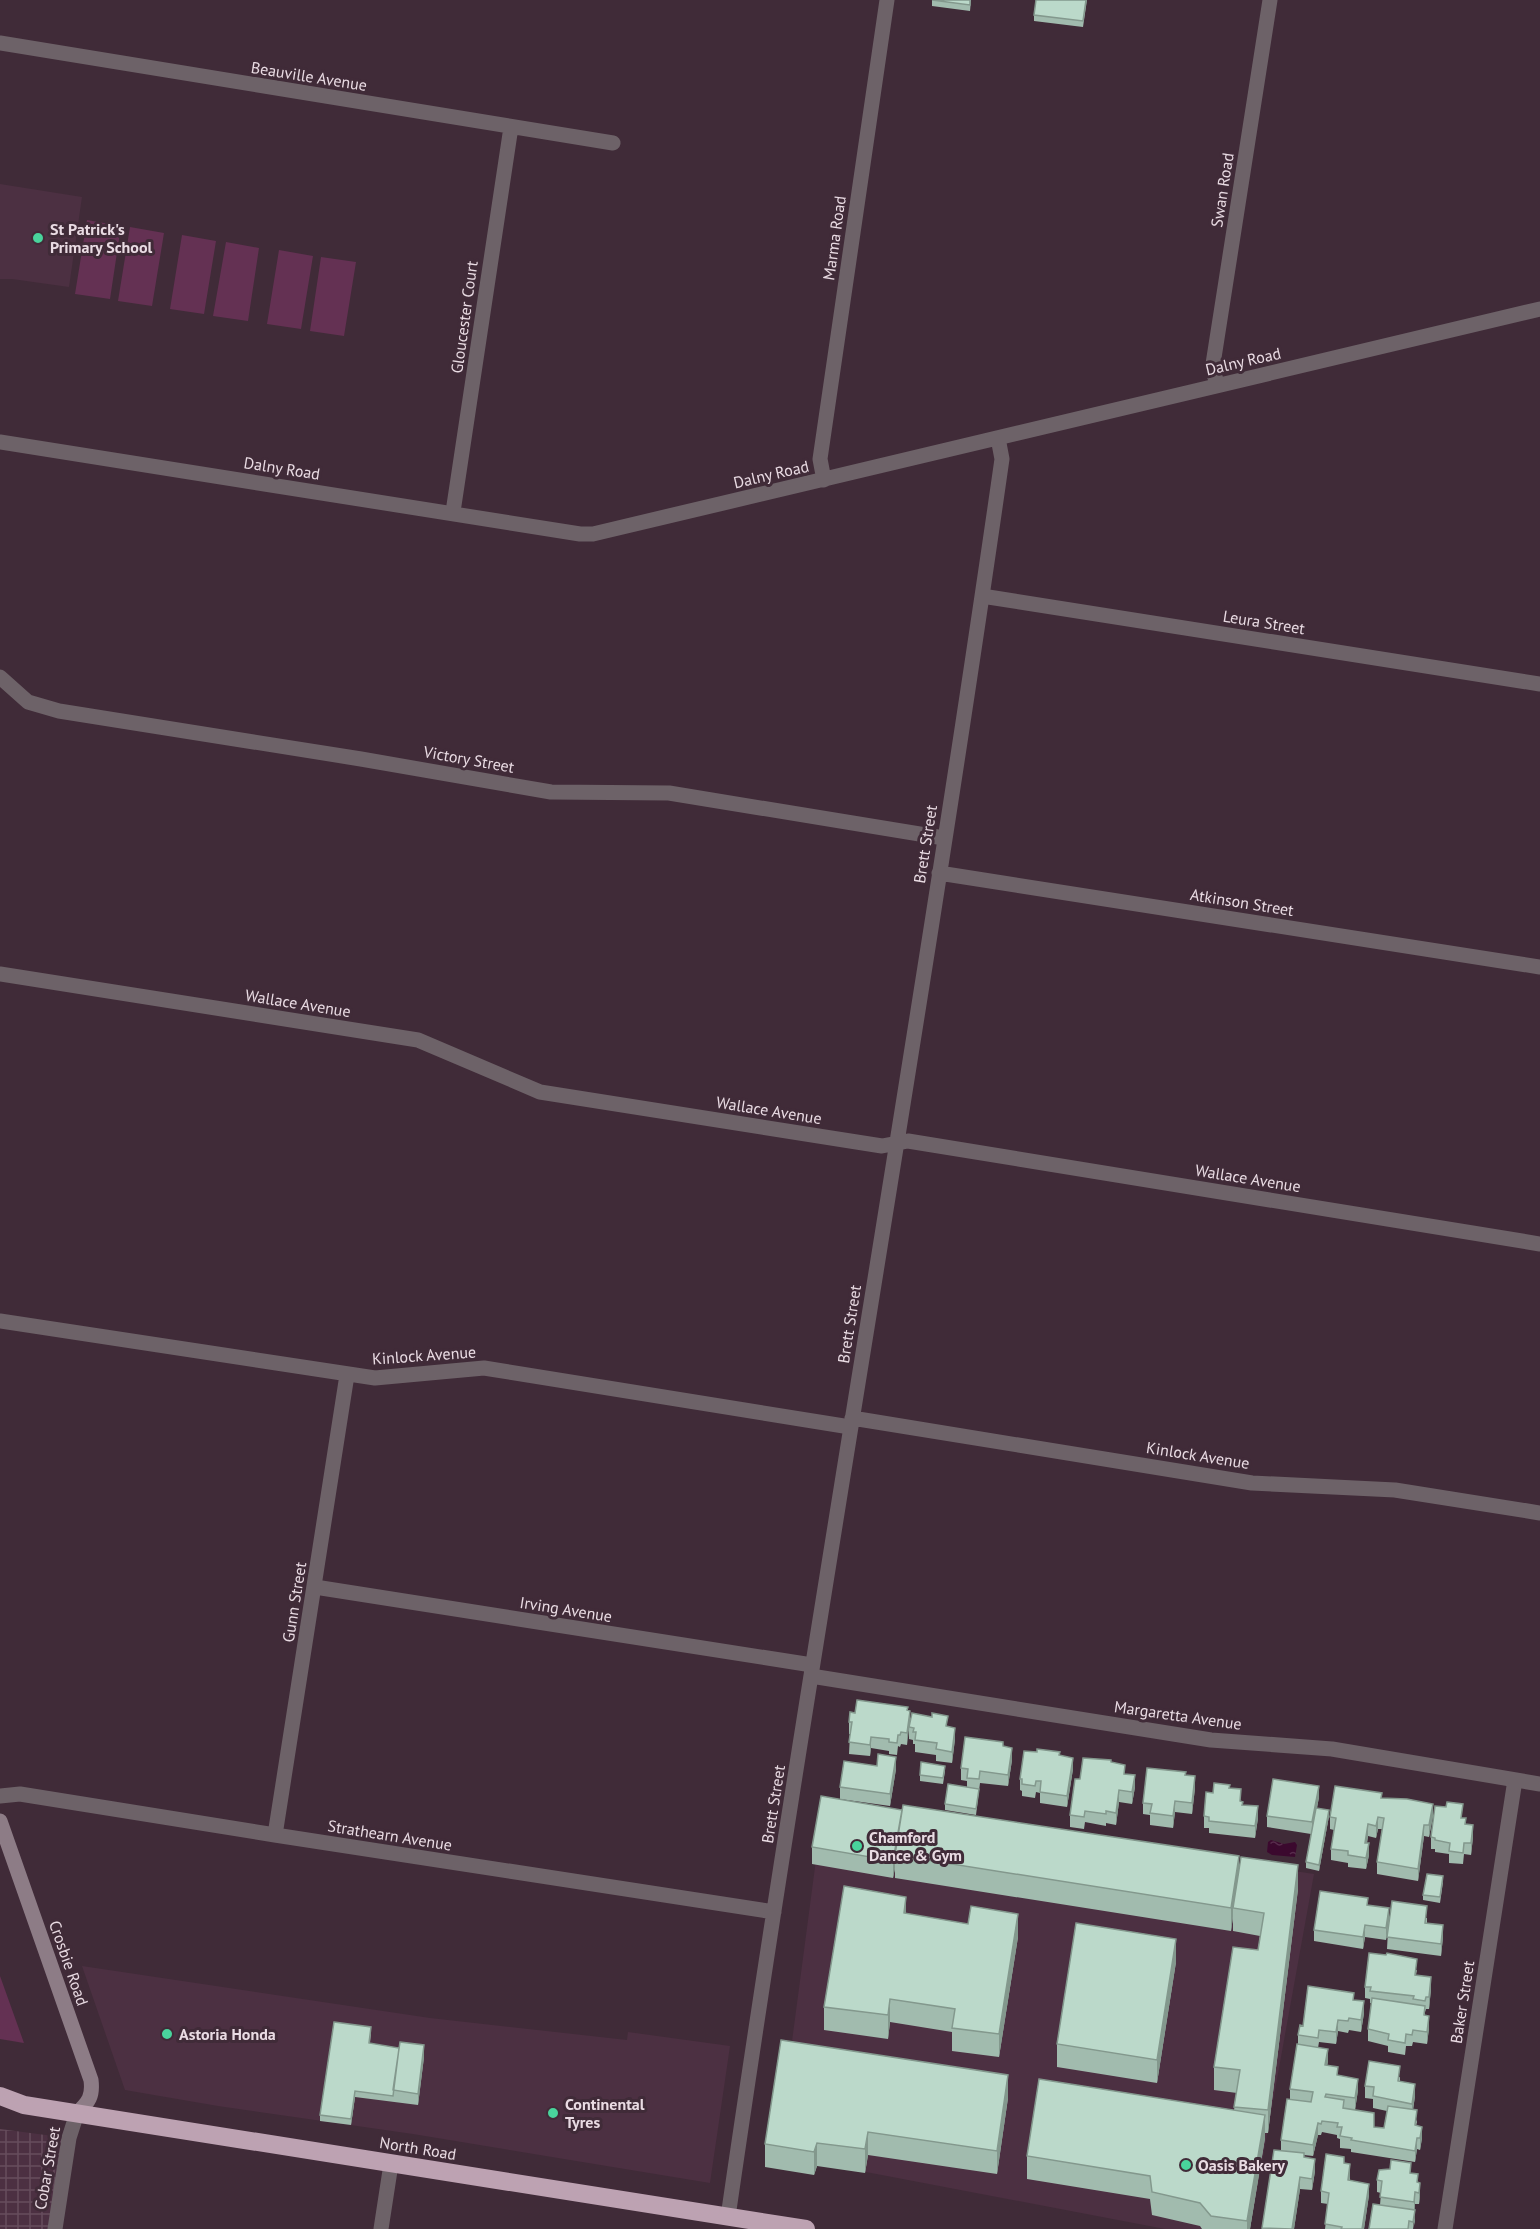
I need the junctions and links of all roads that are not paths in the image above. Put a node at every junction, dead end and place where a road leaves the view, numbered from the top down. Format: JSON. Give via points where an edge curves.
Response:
{"nodes":[{"id":1,"x":887,"y":0,"type":"edge"},
{"id":2,"x":1270,"y":0,"type":"edge"},
{"id":3,"x":0,"y":43,"type":"edge"},
{"id":4,"x":511,"y":127,"type":"junction"},
{"id":5,"x":613,"y":143,"type":"dead end"},
{"id":6,"x":1540,"y":309,"type":"edge"},
{"id":7,"x":1218,"y":385,"type":"junction"},
{"id":8,"x":998,"y":438,"type":"junction"},
{"id":9,"x":0,"y":442,"type":"edge"},
{"id":10,"x":824,"y":480,"type":"junction"},
{"id":11,"x":453,"y":512,"type":"junction"},
{"id":12,"x":982,"y":596,"type":"junction"},
{"id":13,"x":0,"y":677,"type":"edge"},
{"id":14,"x":1540,"y":684,"type":"edge"},
{"id":15,"x":944,"y":838,"type":"junction"},
{"id":16,"x":939,"y":873,"type":"junction"},
{"id":17,"x":1540,"y":967,"type":"edge"},
{"id":18,"x":0,"y":974,"type":"edge"},
{"id":19,"x":897,"y":1143,"type":"junction"},
{"id":20,"x":1540,"y":1244,"type":"edge"},
{"id":21,"x":0,"y":1321,"type":"edge"},
{"id":22,"x":347,"y":1375,"type":"junction"},
{"id":23,"x":851,"y":1422,"type":"junction"},
{"id":24,"x":1540,"y":1513,"type":"edge"},
{"id":25,"x":315,"y":1587,"type":"junction"},
{"id":26,"x":812,"y":1671,"type":"junction"},
{"id":27,"x":1515,"y":1780,"type":"junction"},
{"id":28,"x":1540,"y":1784,"type":"edge"},
{"id":29,"x":0,"y":1796,"type":"edge"},
{"id":30,"x":0,"y":1821,"type":"edge"},
{"id":31,"x":275,"y":1835,"type":"junction"},
{"id":32,"x":774,"y":1912,"type":"junction"},
{"id":33,"x":0,"y":2096,"type":"edge"},
{"id":34,"x":24,"y":2105,"type":"junction"},
{"id":35,"x":0,"y":2106,"type":"edge"},
{"id":36,"x":76,"y":2113,"type":"junction"},
{"id":37,"x":391,"y":2164,"type":"junction"},
{"id":38,"x":728,"y":2217,"type":"junction"},
{"id":39,"x":55,"y":2229,"type":"edge"},
{"id":40,"x":381,"y":2229,"type":"edge"},
{"id":41,"x":806,"y":2229,"type":"edge"},
{"id":42,"x":1444,"y":2229,"type":"edge"}],
"edges":[{"from":1,"to":10,"type":"street","name":"Marma Road","via":[[820,459]]},
{"from":2,"to":7,"type":"street","name":"Swan Road","via":[[1213,364]]},
{"from":3,"to":4,"type":"street","name":"Beauville Avenue"},
{"from":4,"to":5,"type":"street","name":"Beauville Avenue"},
{"from":4,"to":11,"type":"street","name":"Gloucester Court"},
{"from":6,"to":7,"type":"street","name":"Dalny Road"},
{"from":7,"to":8,"type":"street","name":"Dalny Road"},
{"from":8,"to":10,"type":"street","name":"Dalny Road"},
{"from":8,"to":12,"type":"street","name":"Brett Street","via":[[1002,459]]},
{"from":9,"to":11,"type":"street","name":"Dalny Road"},
{"from":10,"to":11,"type":"street","name":"Dalny Road","via":[[593,534]]},
{"from":12,"to":14,"type":"street","name":"Leura Street"},
{"from":12,"to":15,"type":"street","name":"Brett Street"},
{"from":13,"to":15,"type":"street","name":"Victory Street","via":[[28,702],[58,711],[551,792],[669,793]]},
{"from":15,"to":16,"type":"street","name":"Brett Street"},
{"from":16,"to":17,"type":"street","name":"Atkinson Street"},
{"from":16,"to":19,"type":"street","name":"Brett Street"},
{"from":18,"to":19,"type":"street","name":"Wallace Avenue","via":[[418,1040],[540,1092],[882,1146]]},
{"from":19,"to":20,"type":"street","name":"Wallace Avenue","via":[[908,1141]]},
{"from":19,"to":23,"type":"street","name":"Brett Street"},
{"from":21,"to":22,"type":"street","name":"Kinlock Avenue"},
{"from":22,"to":23,"type":"street","name":"Kinlock Avenue","via":[[375,1378],[484,1368]]},
{"from":22,"to":25,"type":"street","name":"Gunn Street"},
{"from":23,"to":24,"type":"street","name":"Kinlock Avenue","via":[[1252,1483],[1395,1490]]},
{"from":23,"to":26,"type":"street","name":"Brett Street"},
{"from":25,"to":26,"type":"street","name":"Irving Avenue"},
{"from":25,"to":31,"type":"street","name":"Gunn Street"},
{"from":26,"to":27,"type":"street","name":"Margaretta Avenue","via":[[1211,1740],[1332,1749]]},
{"from":26,"to":32,"type":"street","name":"Brett Street"},
{"from":27,"to":28,"type":"street","name":"Margaretta Avenue"},
{"from":27,"to":42,"type":"street","name":"Baker Street"},
{"from":29,"to":31,"type":"street","name":"Strathearn Avenue","via":[[20,1794]]},
{"from":30,"to":36,"type":"street","name":"Crosbie Road","via":[[91,2079],[90,2100]]},
{"from":31,"to":32,"type":"street","name":"Strathearn Avenue"},
{"from":32,"to":38,"type":"street","name":"Brett Street"},
{"from":33,"to":34,"type":"highway","name":"North Road"},
{"from":34,"to":35,"type":"highway","name":"North Road"},
{"from":34,"to":36,"type":"highway","name":"North Road"},
{"from":36,"to":37,"type":"highway","name":"North Road"},
{"from":36,"to":39,"type":"street","name":"Cobar Street"},
{"from":37,"to":38,"type":"highway","name":"North Road"},
{"from":37,"to":40,"type":"street"},
{"from":38,"to":41,"type":"highway","name":"North Road"}]}
